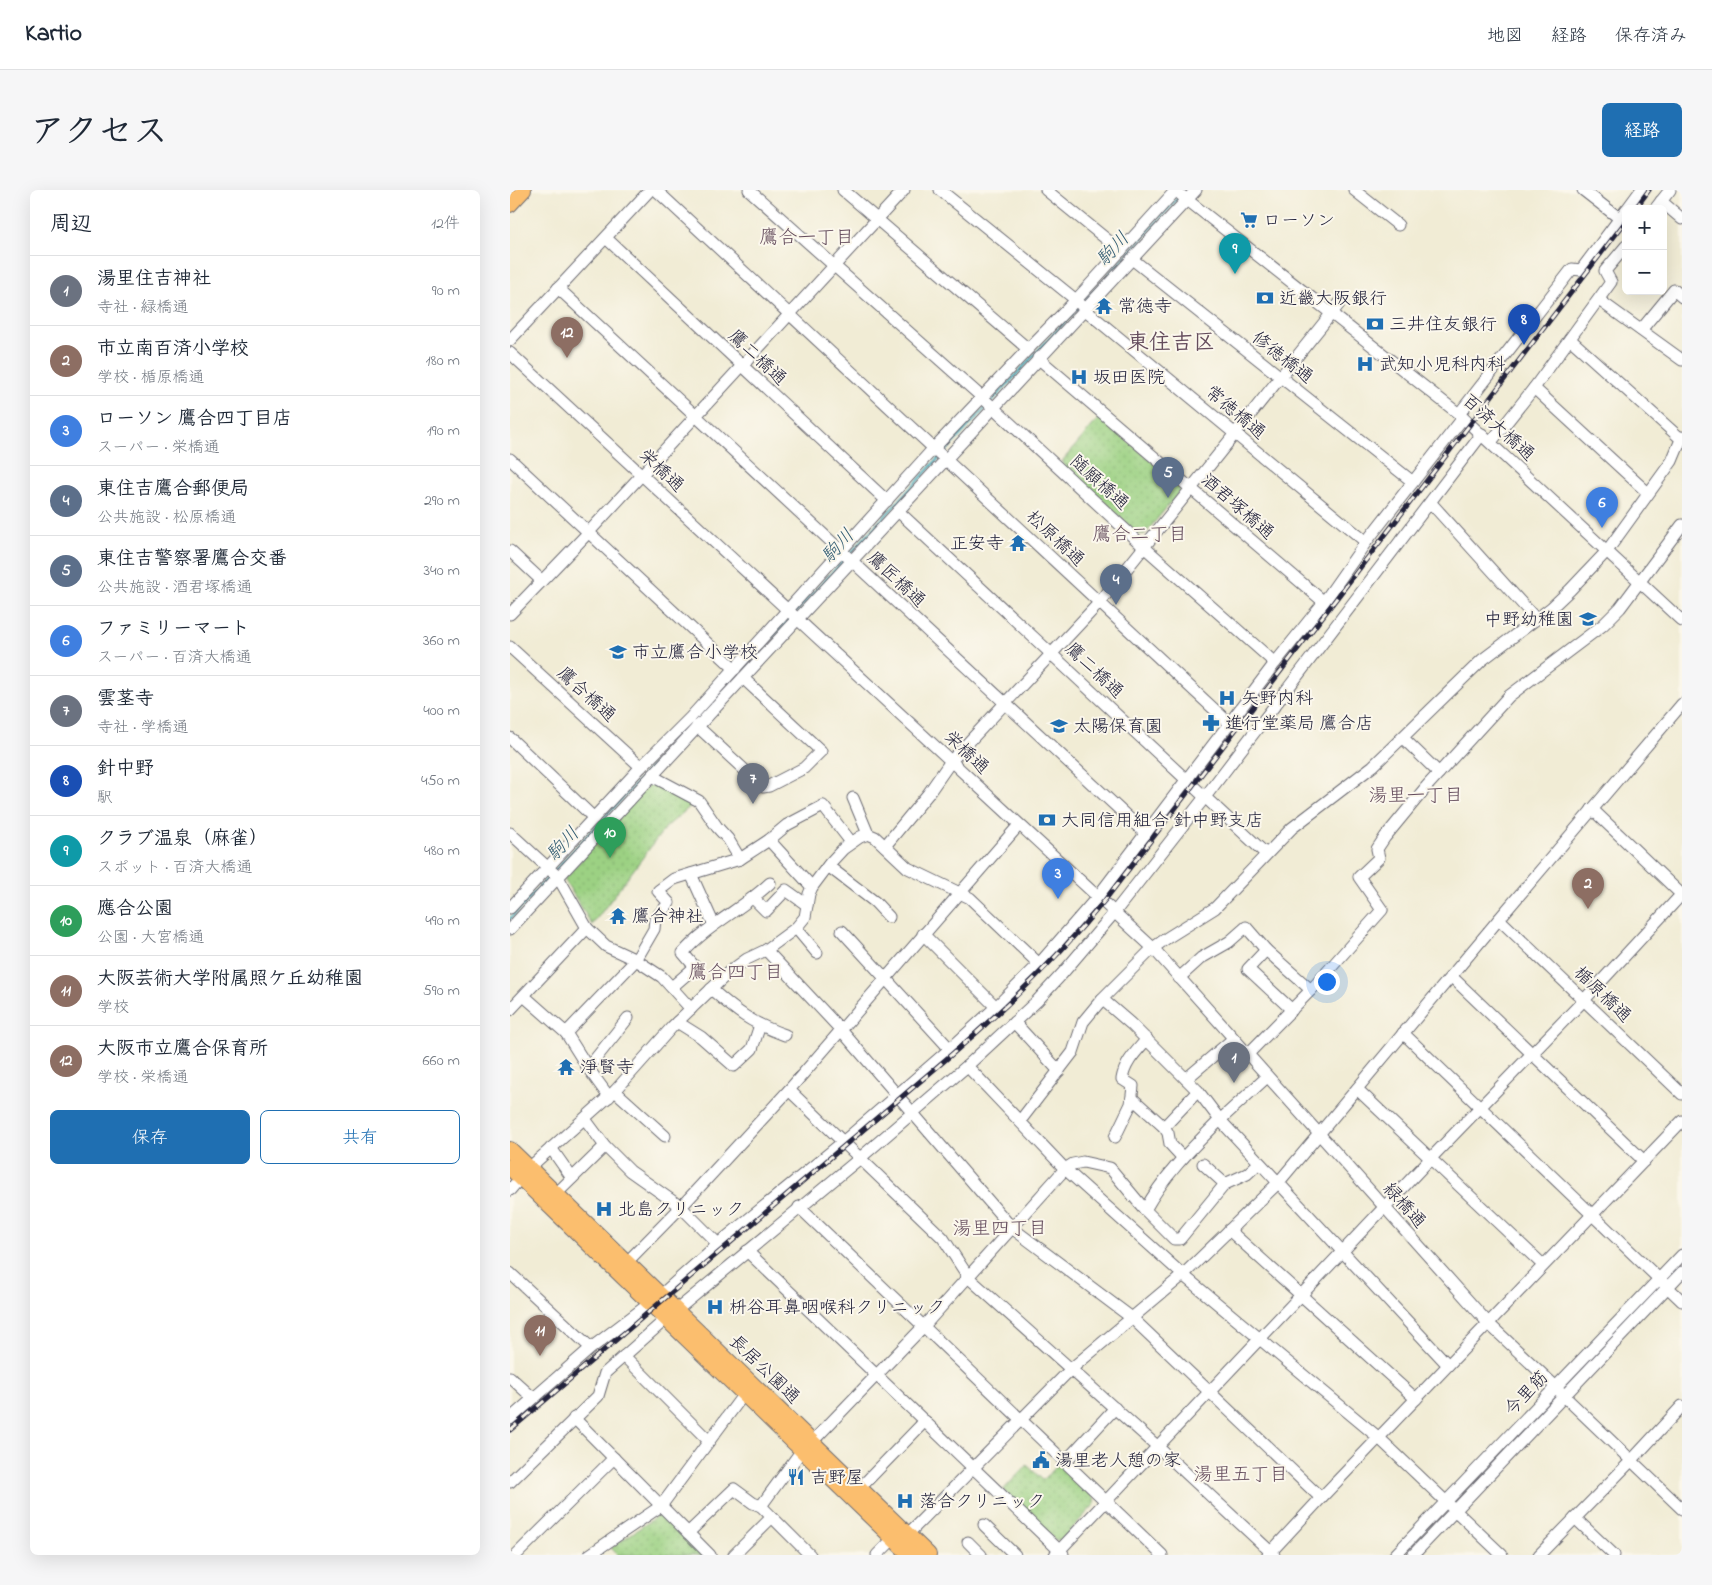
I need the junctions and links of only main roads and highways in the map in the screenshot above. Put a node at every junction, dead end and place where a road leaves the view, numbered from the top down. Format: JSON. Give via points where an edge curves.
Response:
{"nodes":[{"id":1,"x":524,"y":190,"type":"edge"},
{"id":2,"x":510,"y":205,"type":"edge"},
{"id":3,"x":510,"y":1150,"type":"edge"},
{"id":4,"x":517,"y":1175,"type":"edge"},
{"id":5,"x":655,"y":1299,"type":"junction"},
{"id":6,"x":671,"y":1315,"type":"junction"},
{"id":7,"x":807,"y":1446,"type":"junction"},
{"id":8,"x":901,"y":1537,"type":"junction"},
{"id":9,"x":911,"y":1555,"type":"edge"},
{"id":10,"x":928,"y":1555,"type":"edge"}],
"edges":[{"from":1,"to":2,"type":"main road"},
{"from":3,"to":4,"type":"highway","name":"長居公園通"},
{"from":4,"to":5,"type":"highway","name":"長居公園通"},
{"from":4,"to":5,"type":"highway","name":"長居公園通","via":[[556,1194],[627,1262]]},
{"from":5,"to":6,"type":"highway","name":"長居公園通"},
{"from":6,"to":7,"type":"highway","name":"長居公園通"},
{"from":6,"to":7,"type":"highway","name":"長居公園通","via":[[744,1394]]},
{"from":7,"to":8,"type":"highway","name":"長居公園通"},
{"from":7,"to":8,"type":"highway","name":"長居公園通","via":[[860,1488]]},
{"from":8,"to":9,"type":"highway","name":"長居公園通"},
{"from":8,"to":10,"type":"highway","name":"長居公園通"}]}
